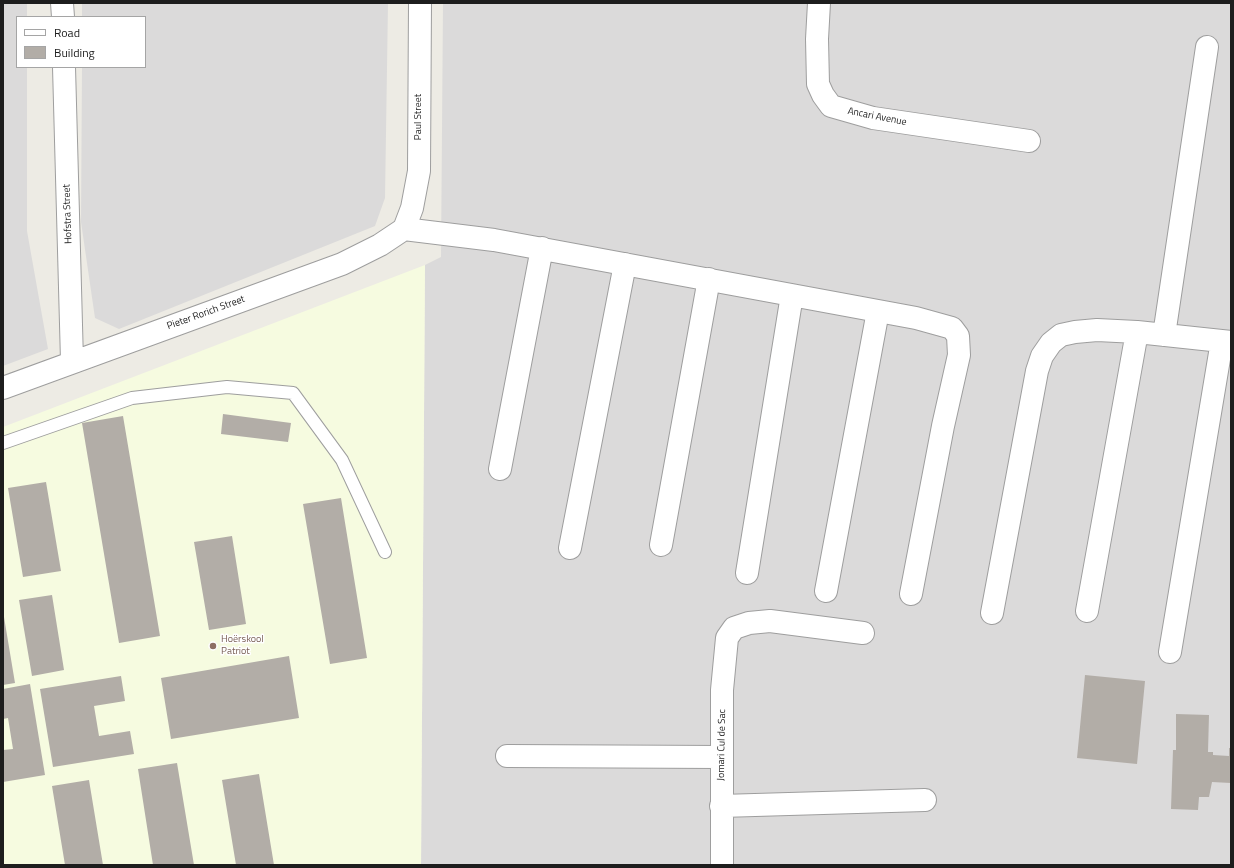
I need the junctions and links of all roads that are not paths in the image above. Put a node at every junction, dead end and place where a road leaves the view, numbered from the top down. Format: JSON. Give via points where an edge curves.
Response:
{"nodes":[{"id":1,"x":62,"y":3,"type":"edge"},
{"id":2,"x":420,"y":3,"type":"edge"},
{"id":3,"x":819,"y":3,"type":"edge"},
{"id":4,"x":63,"y":16,"type":"edge"},
{"id":5,"x":1207,"y":47,"type":"dead end"},
{"id":6,"x":64,"y":68,"type":"edge"},
{"id":7,"x":1029,"y":141,"type":"dead end"},
{"id":8,"x":404,"y":230,"type":"junction"},
{"id":9,"x":542,"y":248,"type":"junction"},
{"id":10,"x":625,"y":264,"type":"junction"},
{"id":11,"x":709,"y":279,"type":"junction"},
{"id":12,"x":792,"y":295,"type":"junction"},
{"id":13,"x":878,"y":311,"type":"junction"},
{"id":14,"x":1137,"y":332,"type":"junction"},
{"id":15,"x":1164,"y":335,"type":"junction"},
{"id":16,"x":1227,"y":342,"type":"edge"},
{"id":17,"x":72,"y":361,"type":"junction"},
{"id":18,"x":3,"y":388,"type":"edge"},
{"id":19,"x":3,"y":443,"type":"edge"},
{"id":20,"x":500,"y":468,"type":"dead end"},
{"id":21,"x":661,"y":545,"type":"dead end"},
{"id":22,"x":570,"y":548,"type":"dead end"},
{"id":23,"x":385,"y":552,"type":"dead end"},
{"id":24,"x":747,"y":573,"type":"dead end"},
{"id":25,"x":826,"y":591,"type":"dead end"},
{"id":26,"x":911,"y":594,"type":"dead end"},
{"id":27,"x":1087,"y":611,"type":"dead end"},
{"id":28,"x":992,"y":613,"type":"dead end"},
{"id":29,"x":863,"y":633,"type":"dead end"},
{"id":30,"x":1170,"y":652,"type":"dead end"},
{"id":31,"x":507,"y":756,"type":"dead end"},
{"id":32,"x":721,"y":757,"type":"junction"},
{"id":33,"x":925,"y":800,"type":"dead end"},
{"id":34,"x":721,"y":806,"type":"junction"},
{"id":35,"x":722,"y":865,"type":"edge"}],
"edges":[{"from":1,"to":4,"type":"street"},
{"from":2,"to":8,"type":"street","name":"Paul Street","via":[[419,171],[412,208]]},
{"from":3,"to":7,"type":"street","name":"Ancari Avenue","via":[[818,84],[832,106],[873,118]]},
{"from":5,"to":15,"type":"street"},
{"from":6,"to":17,"type":"street","name":"Hofstra Street"},
{"from":8,"to":9,"type":"street"},
{"from":8,"to":17,"type":"street","name":"Pieter Rorich Street","via":[[342,264]]},
{"from":9,"to":10,"type":"street"},
{"from":9,"to":20,"type":"street"},
{"from":10,"to":11,"type":"street"},
{"from":10,"to":22,"type":"street"},
{"from":11,"to":12,"type":"street"},
{"from":11,"to":21,"type":"street"},
{"from":12,"to":13,"type":"street"},
{"from":12,"to":24,"type":"street"},
{"from":13,"to":25,"type":"street"},
{"from":13,"to":26,"type":"street","via":[[952,328],[958,336],[960,345]]},
{"from":14,"to":15,"type":"street"},
{"from":14,"to":27,"type":"street"},
{"from":14,"to":28,"type":"street","via":[[1097,330],[1060,335],[1042,356],[1037,371]]},
{"from":15,"to":16,"type":"street"},
{"from":16,"to":30,"type":"street"},
{"from":17,"to":18,"type":"street","name":"Pieter Rorich Street"},
{"from":19,"to":23,"type":"lane","via":[[132,398],[227,387],[292,393],[342,460]]},
{"from":29,"to":32,"type":"street","name":"Jomari Cul de Sac","via":[[770,621],[748,623],[734,628],[727,638]]},
{"from":31,"to":32,"type":"street"},
{"from":32,"to":34,"type":"street","name":"Jomari Cul de Sac"},
{"from":33,"to":34,"type":"street"},
{"from":34,"to":35,"type":"street","name":"Jomari Cul de Sac"}]}
